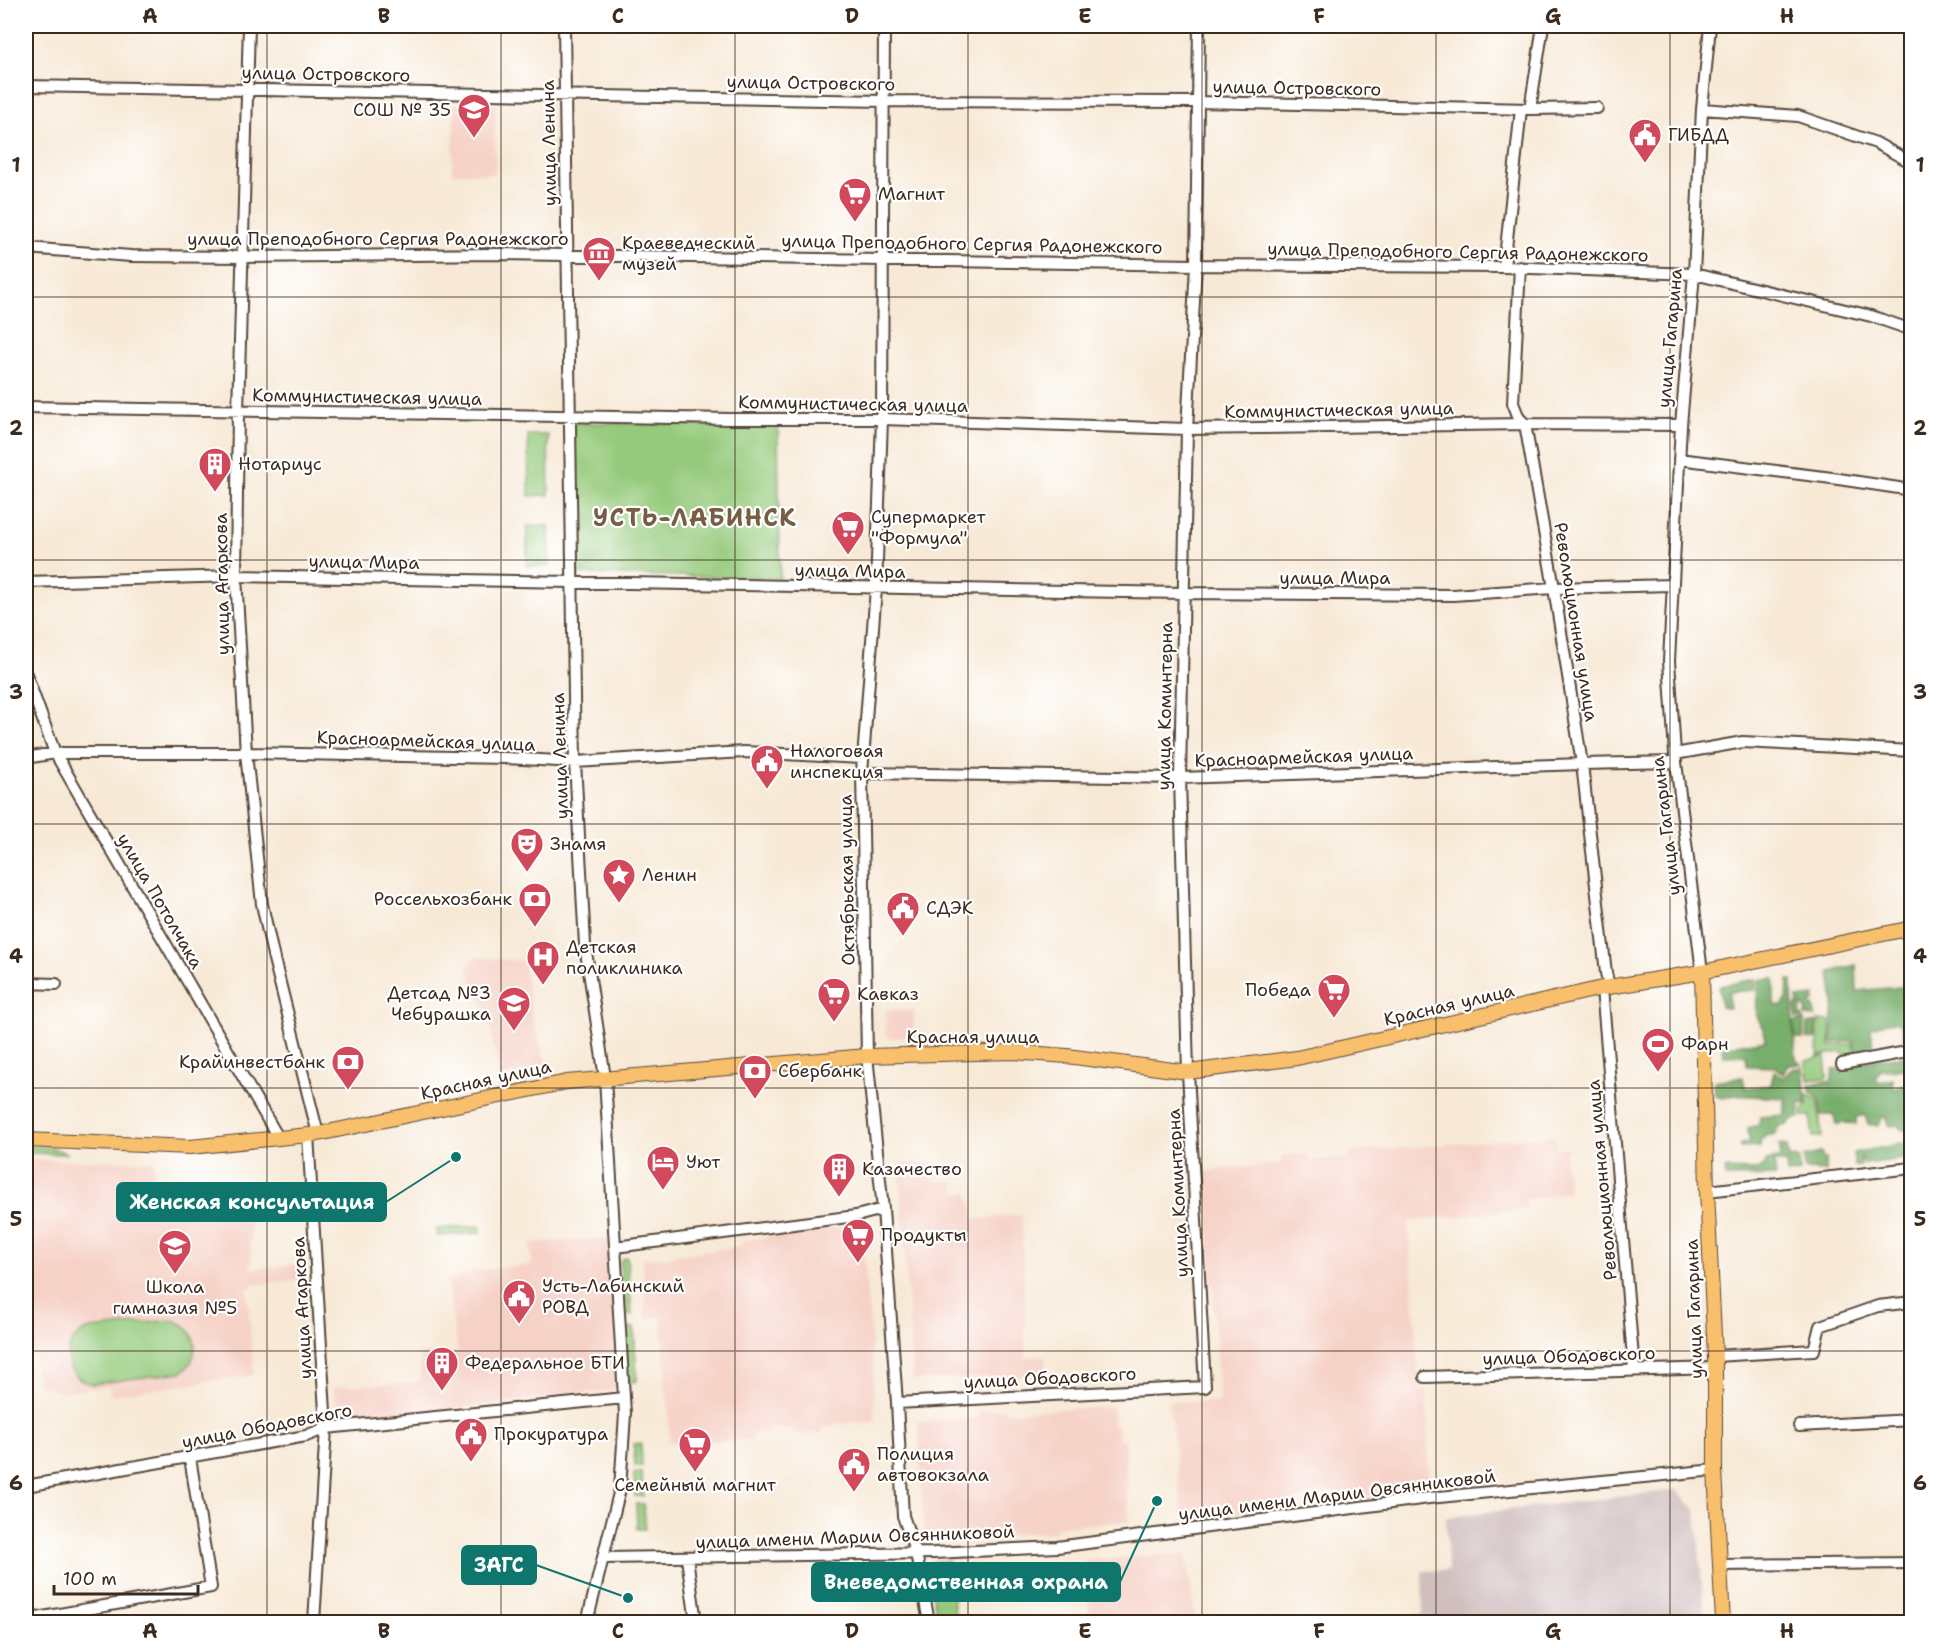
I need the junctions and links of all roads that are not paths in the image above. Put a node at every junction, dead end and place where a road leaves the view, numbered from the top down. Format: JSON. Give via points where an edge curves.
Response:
{"nodes":[{"id":1,"x":249,"y":26,"type":"edge"},
{"id":2,"x":564,"y":26,"type":"edge"},
{"id":3,"x":884,"y":26,"type":"edge"},
{"id":4,"x":1199,"y":26,"type":"edge"},
{"id":5,"x":1543,"y":26,"type":"edge"},
{"id":6,"x":1710,"y":26,"type":"edge"},
{"id":7,"x":26,"y":86,"type":"edge"},
{"id":8,"x":247,"y":89,"type":"junction"},
{"id":9,"x":565,"y":95,"type":"junction"},
{"id":10,"x":884,"y":101,"type":"junction"},
{"id":11,"x":1198,"y":102,"type":"junction"},
{"id":12,"x":1597,"y":108,"type":"dead end"},
{"id":13,"x":1525,"y":109,"type":"junction"},
{"id":14,"x":1702,"y":109,"type":"junction"},
{"id":15,"x":1911,"y":163,"type":"edge"},
{"id":16,"x":26,"y":248,"type":"edge"},
{"id":17,"x":567,"y":255,"type":"junction"},
{"id":18,"x":243,"y":257,"type":"junction"},
{"id":19,"x":884,"y":259,"type":"junction"},
{"id":20,"x":1196,"y":265,"type":"junction"},
{"id":21,"x":1504,"y":267,"type":"junction"},
{"id":22,"x":1520,"y":267,"type":"junction"},
{"id":23,"x":1694,"y":274,"type":"junction"},
{"id":24,"x":1911,"y":330,"type":"edge"},
{"id":25,"x":26,"y":407,"type":"edge"},
{"id":26,"x":238,"y":411,"type":"junction"},
{"id":27,"x":570,"y":416,"type":"junction"},
{"id":28,"x":882,"y":419,"type":"junction"},
{"id":29,"x":1525,"y":424,"type":"junction"},
{"id":30,"x":1681,"y":425,"type":"junction"},
{"id":31,"x":1186,"y":429,"type":"junction"},
{"id":32,"x":1679,"y":459,"type":"junction"},
{"id":33,"x":1911,"y":490,"type":"edge"},
{"id":34,"x":236,"y":576,"type":"junction"},
{"id":35,"x":26,"y":582,"type":"edge"},
{"id":36,"x":571,"y":583,"type":"junction"},
{"id":37,"x":1673,"y":585,"type":"junction"},
{"id":38,"x":876,"y":588,"type":"junction"},
{"id":39,"x":1554,"y":588,"type":"junction"},
{"id":40,"x":1183,"y":593,"type":"junction"},
{"id":41,"x":26,"y":674,"type":"edge"},
{"id":42,"x":1911,"y":751,"type":"edge"},
{"id":43,"x":55,"y":753,"type":"junction"},
{"id":44,"x":246,"y":753,"type":"junction"},
{"id":45,"x":26,"y":758,"type":"edge"},
{"id":46,"x":862,"y":758,"type":"junction"},
{"id":47,"x":1675,"y":758,"type":"junction"},
{"id":48,"x":576,"y":762,"type":"junction"},
{"id":49,"x":1582,"y":764,"type":"junction"},
{"id":50,"x":862,"y":773,"type":"junction"},
{"id":51,"x":1180,"y":778,"type":"junction"},
{"id":52,"x":1911,"y":928,"type":"edge"},
{"id":53,"x":1702,"y":972,"type":"junction"},
{"id":54,"x":26,"y":983,"type":"edge"},
{"id":55,"x":56,"y":984,"type":"dead end"},
{"id":56,"x":1606,"y":987,"type":"junction"},
{"id":57,"x":1911,"y":1051,"type":"edge"},
{"id":58,"x":867,"y":1056,"type":"junction"},
{"id":59,"x":1842,"y":1064,"type":"dead end"},
{"id":60,"x":1188,"y":1072,"type":"junction"},
{"id":61,"x":605,"y":1078,"type":"junction"},
{"id":62,"x":313,"y":1135,"type":"junction"},
{"id":63,"x":279,"y":1139,"type":"junction"},
{"id":64,"x":26,"y":1140,"type":"edge"},
{"id":65,"x":1911,"y":1168,"type":"edge"},
{"id":66,"x":1707,"y":1191,"type":"junction"},
{"id":67,"x":883,"y":1209,"type":"junction"},
{"id":68,"x":615,"y":1247,"type":"junction"},
{"id":69,"x":1911,"y":1302,"type":"edge"},
{"id":70,"x":1714,"y":1362,"type":"junction"},
{"id":71,"x":1634,"y":1370,"type":"junction"},
{"id":72,"x":1425,"y":1377,"type":"dead end"},
{"id":73,"x":1205,"y":1387,"type":"joint"},
{"id":74,"x":624,"y":1398,"type":"junction"},
{"id":75,"x":897,"y":1403,"type":"junction"},
{"id":76,"x":1911,"y":1420,"type":"edge"},
{"id":77,"x":1799,"y":1426,"type":"dead end"},
{"id":78,"x":326,"y":1428,"type":"junction"},
{"id":79,"x":190,"y":1458,"type":"junction"},
{"id":80,"x":1715,"y":1470,"type":"junction"},
{"id":81,"x":26,"y":1486,"type":"edge"},
{"id":82,"x":916,"y":1553,"type":"junction"},
{"id":83,"x":604,"y":1558,"type":"junction"},
{"id":84,"x":687,"y":1558,"type":"junction"},
{"id":85,"x":1911,"y":1563,"type":"edge"},
{"id":86,"x":1719,"y":1565,"type":"junction"},
{"id":87,"x":26,"y":1620,"type":"edge"},
{"id":88,"x":314,"y":1623,"type":"edge"},
{"id":89,"x":587,"y":1623,"type":"edge"},
{"id":90,"x":696,"y":1623,"type":"edge"},
{"id":91,"x":929,"y":1623,"type":"edge"},
{"id":92,"x":1723,"y":1623,"type":"edge"}],
"edges":[{"from":1,"to":8,"type":"street","name":"улица Агаркова"},
{"from":2,"to":9,"type":"street","name":"улица Ленина"},
{"from":3,"to":10,"type":"street","name":"Октябрьская улица"},
{"from":4,"to":11,"type":"street","name":"улица Коминтерна"},
{"from":5,"to":13,"type":"street"},
{"from":6,"to":14,"type":"street","name":"улица Гагарина"},
{"from":7,"to":8,"type":"street","name":"улица Островского"},
{"from":8,"to":9,"type":"street","name":"улица Островского"},
{"from":8,"to":18,"type":"street","name":"улица Агаркова"},
{"from":9,"to":10,"type":"street","name":"улица Островского"},
{"from":9,"to":17,"type":"street","name":"улица Ленина"},
{"from":10,"to":11,"type":"street","name":"улица Островского"},
{"from":10,"to":19,"type":"street","name":"Октябрьская улица"},
{"from":11,"to":13,"type":"street","name":"улица Островского"},
{"from":11,"to":20,"type":"street","name":"улица Коминтерна"},
{"from":12,"to":13,"type":"street","name":"улица Островского"},
{"from":13,"to":21,"type":"street"},
{"from":14,"to":15,"type":"street","via":[[1798,116],[1876,143]]},
{"from":14,"to":23,"type":"street","name":"улица Гагарина"},
{"from":16,"to":18,"type":"street","name":"улица Преподобного Сергия Радонежского","via":[[131,256]]},
{"from":17,"to":18,"type":"street","name":"улица Преподобного Сергия Радонежского"},
{"from":17,"to":19,"type":"street","name":"улица Преподобного Сергия Радонежского"},
{"from":17,"to":27,"type":"street","name":"улица Ленина"},
{"from":18,"to":26,"type":"street","name":"улица Агаркова"},
{"from":19,"to":20,"type":"street","name":"улица Преподобного Сергия Радонежского"},
{"from":19,"to":28,"type":"street","name":"Октябрьская улица"},
{"from":20,"to":21,"type":"street","name":"улица Преподобного Сергия Радонежского"},
{"from":20,"to":31,"type":"street","name":"улица Коминтерна"},
{"from":21,"to":22,"type":"street","name":"улица Преподобного Сергия Радонежского"},
{"from":22,"to":23,"type":"street","name":"улица Преподобного Сергия Радонежского"},
{"from":22,"to":29,"type":"street","name":"Революционная улица","via":[[1513,403]]},
{"from":23,"to":24,"type":"street","name":"улица Преподобного Сергия Радонежского","via":[[1871,316]]},
{"from":23,"to":30,"type":"street","name":"улица Гагарина"},
{"from":25,"to":26,"type":"street","name":"Коммунистическая улица"},
{"from":26,"to":27,"type":"street","name":"Коммунистическая улица"},
{"from":26,"to":34,"type":"street","name":"улица Агаркова"},
{"from":27,"to":28,"type":"street","name":"Коммунистическая улица"},
{"from":27,"to":36,"type":"street","name":"улица Ленина"},
{"from":28,"to":31,"type":"street","name":"Коммунистическая улица"},
{"from":28,"to":38,"type":"street","name":"Октябрьская улица"},
{"from":29,"to":30,"type":"street","name":"Коммунистическая улица"},
{"from":29,"to":31,"type":"street","name":"Коммунистическая улица"},
{"from":29,"to":39,"type":"street","name":"Революционная улица"},
{"from":30,"to":32,"type":"street","name":"улица Гагарина"},
{"from":31,"to":40,"type":"street","name":"улица Коминтерна"},
{"from":32,"to":33,"type":"street"},
{"from":32,"to":37,"type":"street","name":"улица Гагарина"},
{"from":34,"to":35,"type":"street","name":"улица Мира"},
{"from":34,"to":36,"type":"street","name":"улица Мира"},
{"from":34,"to":44,"type":"street","name":"улица Агаркова"},
{"from":36,"to":38,"type":"street","name":"улица Мира"},
{"from":36,"to":48,"type":"street","name":"улица Ленина"},
{"from":37,"to":39,"type":"street","name":"улица Мира"},
{"from":37,"to":47,"type":"street","name":"улица Гагарина","via":[[1669,661]]},
{"from":38,"to":40,"type":"street","name":"улица Мира"},
{"from":38,"to":46,"type":"street","name":"Октябрьская улица"},
{"from":39,"to":40,"type":"street","name":"улица Мира","via":[[1453,595]]},
{"from":39,"to":49,"type":"street","name":"Революционная улица"},
{"from":40,"to":51,"type":"street","name":"улица Коминтерна"},
{"from":41,"to":43,"type":"street","name":"улица Потолчака"},
{"from":42,"to":47,"type":"street","name":"Красноармейская улица","via":[[1743,742]]},
{"from":43,"to":44,"type":"street","name":"Красноармейская улица"},
{"from":43,"to":45,"type":"street","name":"Красноармейская улица"},
{"from":43,"to":63,"type":"street","name":"улица Потолчака"},
{"from":44,"to":48,"type":"street","name":"Красноармейская улица"},
{"from":44,"to":62,"type":"street","name":"улица Агаркова","via":[[262,904]]},
{"from":46,"to":48,"type":"street","name":"Красноармейская улица","via":[[744,752]]},
{"from":46,"to":50,"type":"street","name":"Октябрьская улица"},
{"from":47,"to":49,"type":"street","name":"Красноармейская улица"},
{"from":47,"to":53,"type":"street","name":"улица Гагарина"},
{"from":48,"to":61,"type":"street","name":"улица Ленина","via":[[585,945]]},
{"from":49,"to":51,"type":"street","name":"Красноармейская улица"},
{"from":49,"to":56,"type":"street","name":"Революционная улица"},
{"from":50,"to":51,"type":"street","name":"Красноармейская улица"},
{"from":50,"to":58,"type":"street","name":"Октябрьская улица"},
{"from":51,"to":60,"type":"street","name":"улица Коминтерна"},
{"from":52,"to":53,"type":"main road","name":"Красная улица"},
{"from":53,"to":56,"type":"main road","name":"Красная улица"},
{"from":53,"to":66,"type":"main road","name":"улица Гагарина"},
{"from":54,"to":55,"type":"street"},
{"from":56,"to":60,"type":"main road","name":"Красная улица","via":[[1297,1058]]},
{"from":56,"to":71,"type":"street","name":"Революционная улица"},
{"from":57,"to":59,"type":"street"},
{"from":58,"to":60,"type":"main road","name":"Красная улица","via":[[1012,1052]]},
{"from":58,"to":61,"type":"main road","name":"Красная улица"},
{"from":58,"to":67,"type":"street","name":"Октябрьская улица"},
{"from":60,"to":73,"type":"street","name":"улица Коминтерна"},
{"from":61,"to":62,"type":"main road","name":"Красная улица","via":[[567,1082]]},
{"from":61,"to":68,"type":"street","name":"улица Ленина"},
{"from":62,"to":63,"type":"main road","name":"Красная улица"},
{"from":62,"to":78,"type":"street","name":"улица Агаркова"},
{"from":63,"to":64,"type":"main road","name":"Красная улица","via":[[190,1147]]},
{"from":65,"to":66,"type":"street"},
{"from":66,"to":70,"type":"main road","name":"улица Гагарина"},
{"from":67,"to":68,"type":"street","via":[[856,1216]]},
{"from":67,"to":75,"type":"street","name":"Октябрьская улица"},
{"from":68,"to":74,"type":"street","name":"улица Ленина"},
{"from":69,"to":70,"type":"street","name":"улица Ободовского","via":[[1878,1306],[1820,1326],[1814,1350]]},
{"from":70,"to":71,"type":"street","name":"улица Ободовского"},
{"from":70,"to":80,"type":"main road","name":"улица Гагарина"},
{"from":71,"to":72,"type":"street","name":"улица Ободовского"},
{"from":73,"to":75,"type":"street","name":"улица Ободовского"},
{"from":74,"to":78,"type":"street","name":"улица Ободовского"},
{"from":74,"to":83,"type":"street","name":"улица Ленина","via":[[620,1490]]},
{"from":75,"to":82,"type":"street","name":"Октябрьская улица","via":[[903,1516]]},
{"from":76,"to":77,"type":"street"},
{"from":78,"to":79,"type":"street","name":"улица Ободовского","via":[[306,1436]]},
{"from":78,"to":88,"type":"street","name":"улица Агаркова"},
{"from":79,"to":81,"type":"street","name":"улица Ободовского"},
{"from":79,"to":87,"type":"street","via":[[211,1587]]},
{"from":80,"to":82,"type":"street","name":"улица имени Марии Овсянниковой","via":[[1429,1498],[1057,1547]]},
{"from":80,"to":86,"type":"main road","name":"улица Гагарина"},
{"from":82,"to":84,"type":"street","name":"улица имени Марии Овсянниковой"},
{"from":82,"to":91,"type":"street","name":"Октябрьская улица"},
{"from":83,"to":84,"type":"street","name":"улица имени Марии Овсянниковой"},
{"from":83,"to":89,"type":"street","name":"улица Ленина"},
{"from":84,"to":90,"type":"street"},
{"from":85,"to":86,"type":"street"},
{"from":86,"to":92,"type":"main road","name":"улица Гагарина"}]}
